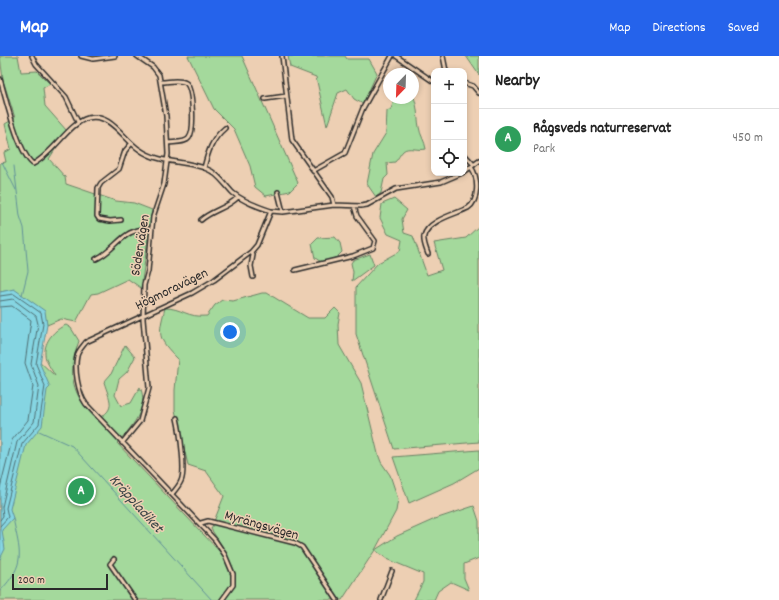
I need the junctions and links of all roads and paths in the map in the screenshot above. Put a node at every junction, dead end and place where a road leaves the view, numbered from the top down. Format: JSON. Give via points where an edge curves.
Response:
{"nodes":[{"id":1,"x":32,"y":56,"type":"edge"},
{"id":2,"x":81,"y":56,"type":"edge"},
{"id":3,"x":115,"y":56,"type":"edge"},
{"id":4,"x":136,"y":56,"type":"edge"},
{"id":5,"x":282,"y":56,"type":"edge"},
{"id":6,"x":392,"y":56,"type":"edge"},
{"id":7,"x":396,"y":56,"type":"edge"},
{"id":8,"x":443,"y":56,"type":"edge"},
{"id":9,"x":445,"y":68,"type":"edge"},
{"id":10,"x":0,"y":79,"type":"edge"},
{"id":11,"x":431,"y":80,"type":"edge"},
{"id":12,"x":161,"y":82,"type":"junction"},
{"id":13,"x":467,"y":84,"type":"edge"},
{"id":14,"x":479,"y":93,"type":"edge"},
{"id":15,"x":286,"y":96,"type":"junction"},
{"id":16,"x":265,"y":100,"type":"dead end"},
{"id":17,"x":78,"y":122,"type":"junction"},
{"id":18,"x":225,"y":128,"type":"dead end"},
{"id":19,"x":168,"y":143,"type":"junction"},
{"id":20,"x":131,"y":144,"type":"junction"},
{"id":21,"x":467,"y":157,"type":"edge"},
{"id":22,"x":167,"y":160,"type":"junction"},
{"id":23,"x":479,"y":161,"type":"edge"},
{"id":24,"x":474,"y":165,"type":"junction"},
{"id":25,"x":471,"y":167,"type":"junction"},
{"id":26,"x":204,"y":168,"type":"junction"},
{"id":27,"x":467,"y":170,"type":"edge"},
{"id":28,"x":313,"y":171,"type":"junction"},
{"id":29,"x":455,"y":176,"type":"edge"},
{"id":30,"x":278,"y":192,"type":"dead end"},
{"id":31,"x":238,"y":197,"type":"junction"},
{"id":32,"x":334,"y":206,"type":"junction"},
{"id":33,"x":354,"y":206,"type":"junction"},
{"id":34,"x":271,"y":211,"type":"junction"},
{"id":35,"x":283,"y":212,"type":"junction"},
{"id":36,"x":121,"y":220,"type":"dead end"},
{"id":37,"x":201,"y":220,"type":"dead end"},
{"id":38,"x":151,"y":228,"type":"junction"},
{"id":39,"x":251,"y":252,"type":"junction"},
{"id":40,"x":428,"y":254,"type":"dead end"},
{"id":41,"x":96,"y":259,"type":"dead end"},
{"id":42,"x":295,"y":270,"type":"dead end"},
{"id":43,"x":253,"y":277,"type":"dead end"},
{"id":44,"x":143,"y":315,"type":"junction"},
{"id":45,"x":177,"y":418,"type":"dead end"},
{"id":46,"x":122,"y":443,"type":"junction"},
{"id":47,"x":172,"y":494,"type":"junction"},
{"id":48,"x":201,"y":523,"type":"junction"},
{"id":49,"x":114,"y":559,"type":"dead end"},
{"id":50,"x":392,"y":571,"type":"dead end"},
{"id":51,"x":135,"y":600,"type":"edge"},
{"id":52,"x":222,"y":600,"type":"edge"},
{"id":53,"x":337,"y":600,"type":"edge"},
{"id":54,"x":380,"y":600,"type":"edge"}],
"edges":[{"from":1,"to":17,"type":"street","via":[[36,64],[66,97]]},
{"from":2,"to":3,"type":"street","via":[[93,59]]},
{"from":4,"to":12,"type":"street","name":"Södervägen","via":[[153,67]]},
{"from":5,"to":15,"type":"street"},
{"from":6,"to":28,"type":"street","via":[[362,108],[345,153]]},
{"from":7,"to":11,"type":"street"},
{"from":8,"to":9,"type":"street"},
{"from":10,"to":17,"type":"street","via":[[16,133],[29,161],[33,164],[49,153]]},
{"from":12,"to":19,"type":"street","name":"Södervägen"},
{"from":12,"to":19,"type":"street","via":[[181,81],[187,84],[193,116],[190,137],[187,140]]},
{"from":13,"to":14,"type":"street"},
{"from":15,"to":16,"type":"street"},
{"from":15,"to":28,"type":"street","via":[[292,140]]},
{"from":17,"to":20,"type":"street","via":[[92,117],[103,119],[113,125]]},
{"from":18,"to":26,"type":"street","via":[[210,147]]},
{"from":19,"to":22,"type":"street","name":"Södervägen"},
{"from":20,"to":22,"type":"street","via":[[145,154]]},
{"from":20,"to":36,"type":"street","via":[[120,169],[101,182],[97,193],[98,219]]},
{"from":21,"to":24,"type":"street"},
{"from":22,"to":26,"type":"street"},
{"from":22,"to":38,"type":"street","name":"Södervägen","via":[[164,184]]},
{"from":23,"to":24,"type":"street"},
{"from":24,"to":25,"type":"street"},
{"from":25,"to":27,"type":"street"},
{"from":25,"to":40,"type":"street","via":[[478,180],[476,198],[469,208],[446,217],[426,232],[424,242]]},
{"from":26,"to":31,"type":"street","via":[[216,175]]},
{"from":28,"to":32,"type":"street","via":[[332,197]]},
{"from":29,"to":33,"type":"street","via":[[440,182],[396,189],[367,205]]},
{"from":30,"to":35,"type":"street"},
{"from":31,"to":34,"type":"street"},
{"from":31,"to":37,"type":"street","via":[[208,213]]},
{"from":32,"to":33,"type":"street"},
{"from":32,"to":35,"type":"street"},
{"from":33,"to":42,"type":"street","via":[[375,241],[373,248],[353,256]]},
{"from":34,"to":35,"type":"street"},
{"from":34,"to":39,"type":"street","name":"Högmoravägen","via":[[259,242]]},
{"from":38,"to":41,"type":"street","via":[[131,231],[102,257]]},
{"from":38,"to":44,"type":"street","name":"Södervägen"},
{"from":39,"to":43,"type":"street"},
{"from":39,"to":44,"type":"street","name":"Högmoravägen","via":[[203,288]]},
{"from":44,"to":46,"type":"street","name":"Södervägen","via":[[149,388],[140,421]]},
{"from":44,"to":46,"type":"street","name":"Högmoravägen","via":[[86,342],[77,356],[79,391],[82,398]]},
{"from":45,"to":47,"type":"street","via":[[182,440],[183,475]]},
{"from":46,"to":47,"type":"street","name":"Högmoravägen"},
{"from":47,"to":48,"type":"street","name":"Högmoravägen"},
{"from":48,"to":52,"type":"street","name":"Högmoravägen","via":[[225,555],[233,574],[232,585]]},
{"from":48,"to":53,"type":"street","name":"Myrängsvägen","via":[[208,521],[295,543],[302,547]]},
{"from":49,"to":51,"type":"street","via":[[110,564]]},
{"from":50,"to":54,"type":"street"}]}
